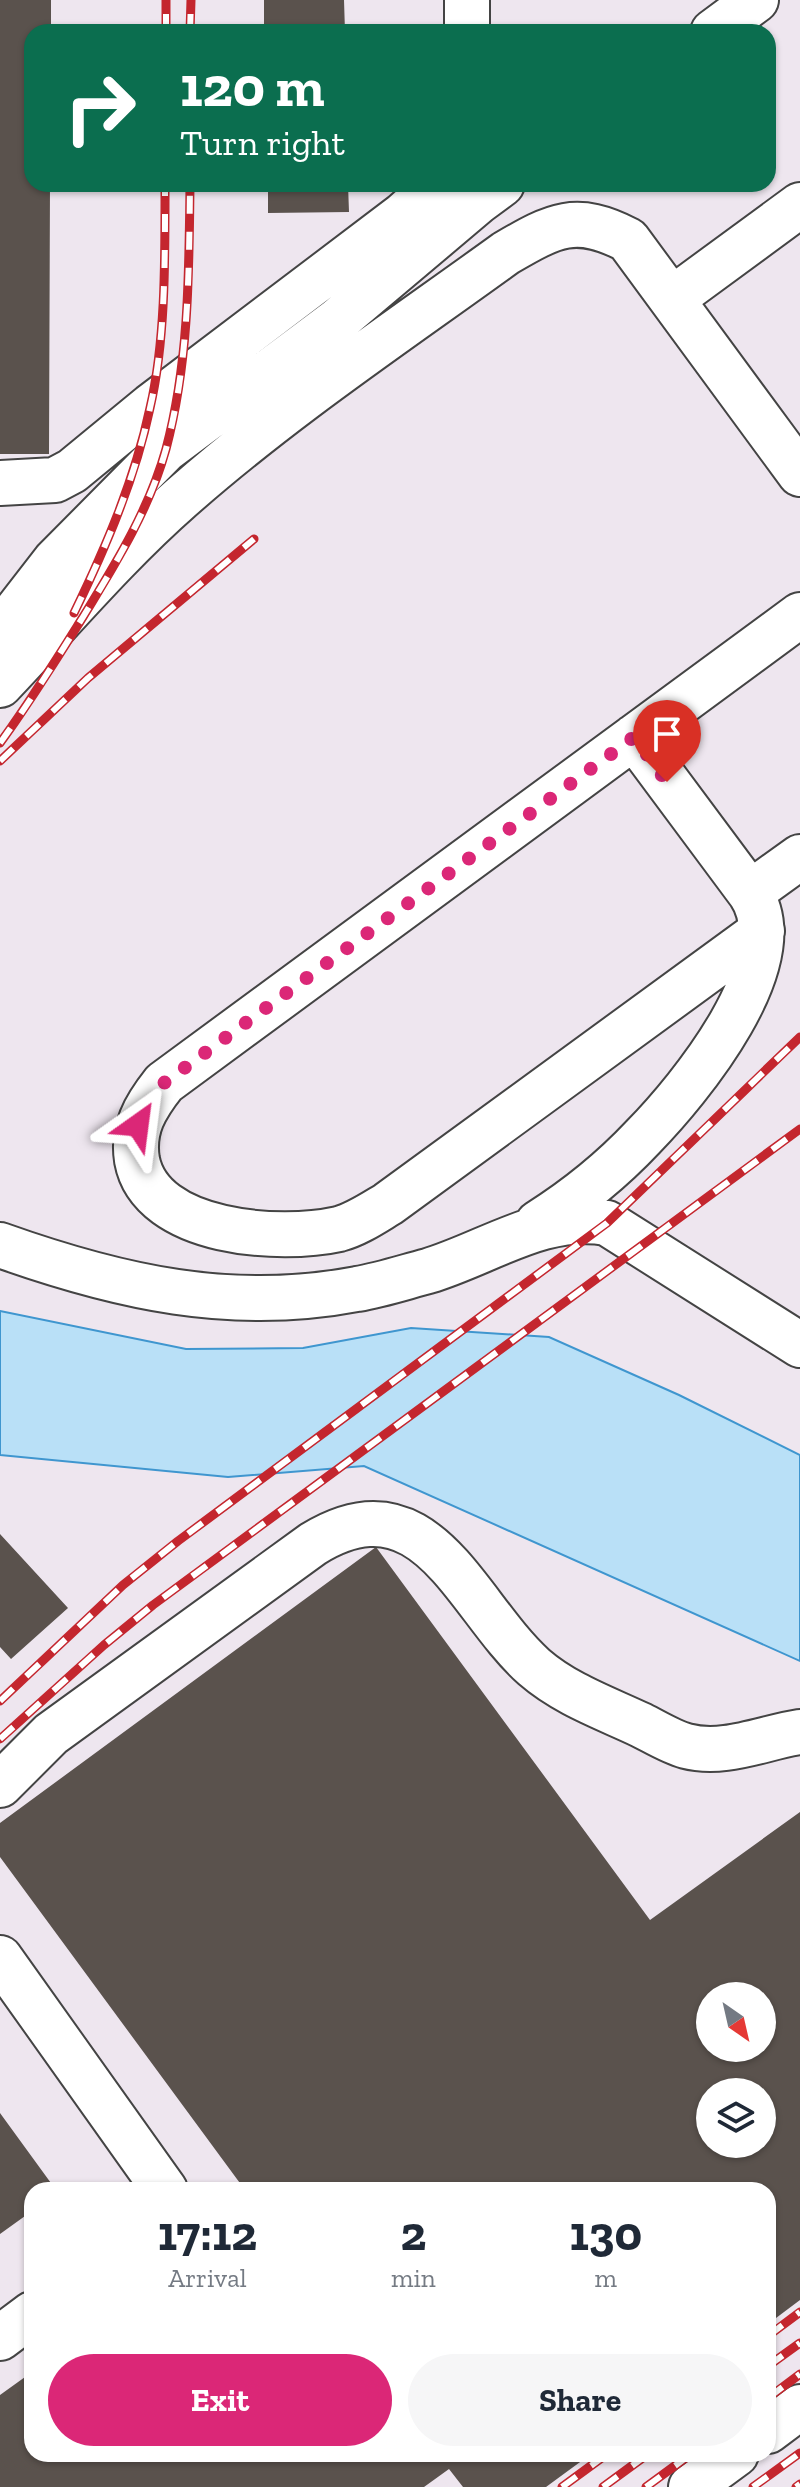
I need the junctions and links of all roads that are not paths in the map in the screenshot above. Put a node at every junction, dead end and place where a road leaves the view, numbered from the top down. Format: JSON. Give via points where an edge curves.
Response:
{"nodes":[{"id":1,"x":467,"y":0,"type":"edge"},
{"id":2,"x":756,"y":0,"type":"edge"},
{"id":3,"x":467,"y":24,"type":"edge"},
{"id":4,"x":724,"y":24,"type":"edge"},
{"id":5,"x":429,"y":192,"type":"edge"},
{"id":6,"x":492,"y":192,"type":"edge"},
{"id":7,"x":800,"y":205,"type":"edge"},
{"id":8,"x":672,"y":299,"type":"junction"},
{"id":9,"x":800,"y":474,"type":"edge"},
{"id":10,"x":7,"y":483,"type":"edge"},
{"id":11,"x":800,"y":615,"type":"edge"},
{"id":12,"x":0,"y":632,"type":"edge"},
{"id":13,"x":0,"y":685,"type":"edge"},
{"id":14,"x":634,"y":737,"type":"junction"},
{"id":15,"x":800,"y":857,"type":"edge"},
{"id":16,"x":756,"y":912,"type":"junction"},
{"id":17,"x":519,"y":1235,"type":"junction"},
{"id":18,"x":0,"y":1245,"type":"edge"},
{"id":19,"x":800,"y":1345,"type":"edge"},
{"id":20,"x":800,"y":1732,"type":"edge"},
{"id":21,"x":0,"y":1785,"type":"edge"},
{"id":22,"x":0,"y":1958,"type":"edge"},
{"id":23,"x":159,"y":2182,"type":"edge"},
{"id":24,"x":24,"y":2320,"type":"edge"},
{"id":25,"x":0,"y":2338,"type":"edge"},
{"id":26,"x":800,"y":2407,"type":"edge"},
{"id":27,"x":776,"y":2425,"type":"edge"},
{"id":28,"x":725,"y":2462,"type":"edge"},
{"id":29,"x":691,"y":2487,"type":"edge"}],
"edges":[{"from":1,"to":3,"type":"lane"},
{"from":2,"to":4,"type":"lane"},
{"from":5,"to":10,"type":"lane","via":[[72,471],[55,480]]},
{"from":6,"to":12,"type":"lane","via":[[338,320],[165,450],[55,561]]},
{"from":7,"to":8,"type":"lane"},
{"from":8,"to":9,"type":"lane"},
{"from":8,"to":13,"type":"lane","via":[[628,240],[608,230],[584,224],[537,235],[294,407],[183,496],[124,550]]},
{"from":11,"to":14,"type":"lane"},
{"from":14,"to":16,"type":"lane"},
{"from":14,"to":16,"type":"lane","via":[[164,1083],[138,1125],[135,1148],[151,1191],[188,1217],[243,1231],[274,1236],[342,1228],[388,1204]]},
{"from":15,"to":16,"type":"lane"},
{"from":16,"to":17,"type":"lane","via":[[757,964],[716,1046],[687,1088],[617,1162],[562,1208]]},
{"from":17,"to":18,"type":"lane","via":[[432,1270],[295,1298],[157,1291]]},
{"from":17,"to":19,"type":"lane","via":[[564,1221],[607,1223]]},
{"from":20,"to":21,"type":"lane","via":[[737,1747],[684,1746],[558,1685],[509,1642],[433,1547],[414,1533],[363,1523],[336,1530],[263,1580],[51,1734]]},
{"from":22,"to":23,"type":"lane"},
{"from":24,"to":25,"type":"lane"},
{"from":26,"to":27,"type":"lane"},
{"from":28,"to":29,"type":"lane"}]}
